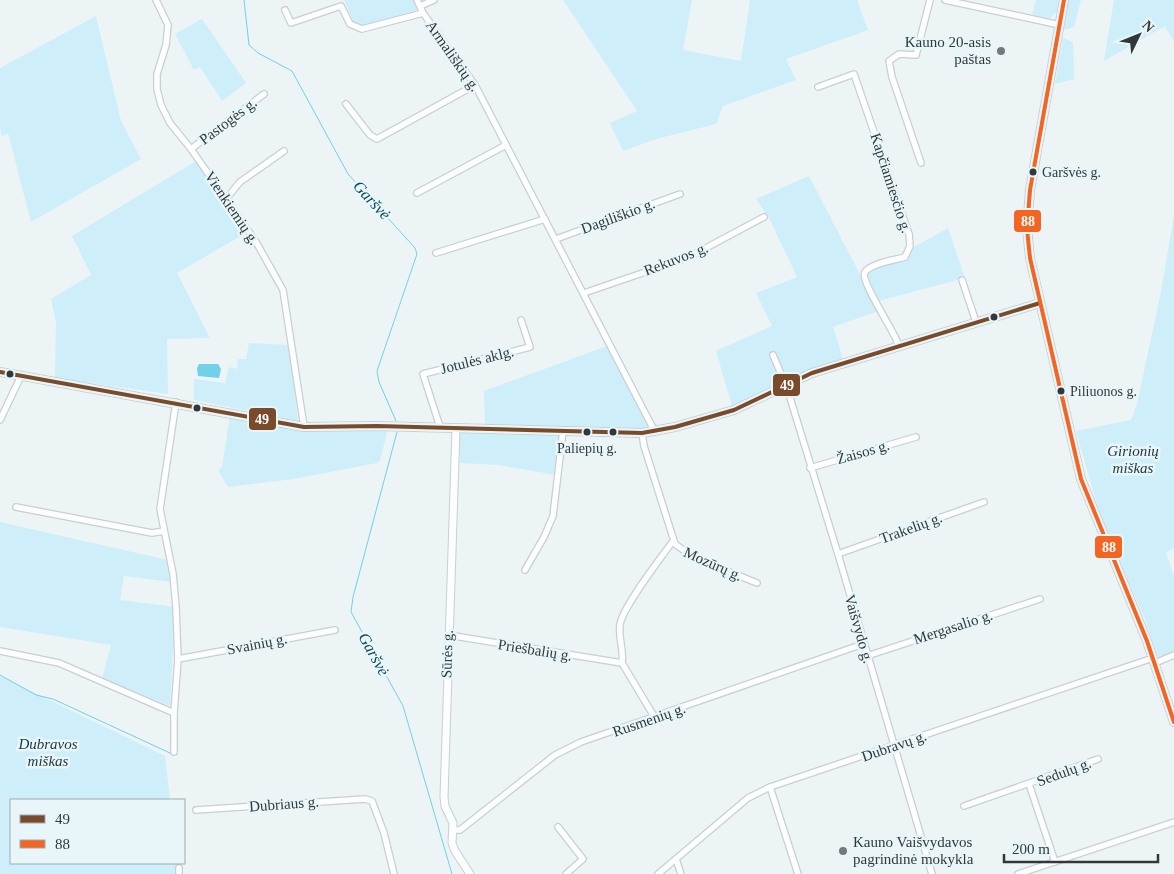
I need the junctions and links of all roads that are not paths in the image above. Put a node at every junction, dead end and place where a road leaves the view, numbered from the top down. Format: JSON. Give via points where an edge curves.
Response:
{"nodes":[{"id":1,"x":156,"y":0,"type":"edge"},
{"id":2,"x":434,"y":0,"type":"edge"},
{"id":3,"x":930,"y":0,"type":"edge"},
{"id":4,"x":945,"y":0,"type":"edge"},
{"id":5,"x":1064,"y":0,"type":"edge"},
{"id":6,"x":418,"y":3,"type":"edge"},
{"id":7,"x":285,"y":10,"type":"dead end"},
{"id":8,"x":422,"y":13,"type":"junction"},
{"id":9,"x":1060,"y":25,"type":"junction"},
{"id":10,"x":475,"y":86,"type":"junction"},
{"id":11,"x":818,"y":87,"type":"dead end"},
{"id":12,"x":264,"y":94,"type":"dead end"},
{"id":13,"x":346,"y":104,"type":"dead end"},
{"id":14,"x":506,"y":145,"type":"junction"},
{"id":15,"x":191,"y":149,"type":"junction"},
{"id":16,"x":284,"y":151,"type":"dead end"},
{"id":17,"x":921,"y":163,"type":"dead end"},
{"id":18,"x":417,"y":193,"type":"dead end"},
{"id":19,"x":680,"y":194,"type":"dead end"},
{"id":20,"x":226,"y":200,"type":"junction"},
{"id":21,"x":764,"y":217,"type":"dead end"},
{"id":22,"x":545,"y":219,"type":"junction"},
{"id":23,"x":556,"y":239,"type":"junction"},
{"id":24,"x":436,"y":253,"type":"dead end"},
{"id":25,"x":962,"y":280,"type":"dead end"},
{"id":26,"x":584,"y":293,"type":"junction"},
{"id":27,"x":1040,"y":303,"type":"junction"},
{"id":28,"x":521,"y":320,"type":"dead end"},
{"id":29,"x":976,"y":322,"type":"junction"},
{"id":30,"x":899,"y":346,"type":"junction"},
{"id":31,"x":774,"y":355,"type":"dead end"},
{"id":32,"x":0,"y":372,"type":"edge"},
{"id":33,"x":22,"y":376,"type":"junction"},
{"id":34,"x":785,"y":384,"type":"junction"},
{"id":35,"x":176,"y":402,"type":"junction"},
{"id":36,"x":0,"y":420,"type":"edge"},
{"id":37,"x":304,"y":427,"type":"junction"},
{"id":38,"x":440,"y":427,"type":"junction"},
{"id":39,"x":456,"y":428,"type":"junction"},
{"id":40,"x":563,"y":431,"type":"junction"},
{"id":41,"x":655,"y":432,"type":"junction"},
{"id":42,"x":642,"y":433,"type":"junction"},
{"id":43,"x":916,"y":436,"type":"dead end"},
{"id":44,"x":810,"y":468,"type":"junction"},
{"id":45,"x":984,"y":502,"type":"dead end"},
{"id":46,"x":16,"y":507,"type":"dead end"},
{"id":47,"x":164,"y":531,"type":"junction"},
{"id":48,"x":673,"y":541,"type":"junction"},
{"id":49,"x":838,"y":554,"type":"junction"},
{"id":50,"x":525,"y":570,"type":"dead end"},
{"id":51,"x":757,"y":583,"type":"dead end"},
{"id":52,"x":1040,"y":599,"type":"dead end"},
{"id":53,"x":335,"y":630,"type":"dead end"},
{"id":54,"x":448,"y":635,"type":"junction"},
{"id":55,"x":863,"y":644,"type":"junction"},
{"id":56,"x":0,"y":651,"type":"edge"},
{"id":57,"x":1174,"y":655,"type":"edge"},
{"id":58,"x":867,"y":656,"type":"junction"},
{"id":59,"x":178,"y":659,"type":"junction"},
{"id":60,"x":1154,"y":660,"type":"junction"},
{"id":61,"x":622,"y":663,"type":"junction"},
{"id":62,"x":174,"y":713,"type":"junction"},
{"id":63,"x":655,"y":718,"type":"junction"},
{"id":64,"x":1174,"y":722,"type":"edge"},
{"id":65,"x":894,"y":746,"type":"junction"},
{"id":66,"x":174,"y":752,"type":"dead end"},
{"id":67,"x":1098,"y":759,"type":"dead end"},
{"id":68,"x":1029,"y":784,"type":"junction"},
{"id":69,"x":770,"y":787,"type":"junction"},
{"id":70,"x":964,"y":806,"type":"dead end"},
{"id":71,"x":196,"y":810,"type":"dead end"},
{"id":72,"x":1174,"y":822,"type":"edge"},
{"id":73,"x":558,"y":827,"type":"dead end"},
{"id":74,"x":454,"y":830,"type":"junction"},
{"id":75,"x":676,"y":859,"type":"junction"},
{"id":76,"x":1056,"y":862,"type":"junction"},
{"id":77,"x":394,"y":874,"type":"edge"},
{"id":78,"x":470,"y":874,"type":"edge"},
{"id":79,"x":566,"y":874,"type":"edge"},
{"id":80,"x":658,"y":874,"type":"edge"},
{"id":81,"x":681,"y":874,"type":"edge"},
{"id":82,"x":798,"y":874,"type":"edge"},
{"id":83,"x":932,"y":874,"type":"edge"},
{"id":84,"x":1018,"y":874,"type":"edge"}],
"edges":[{"from":1,"to":15,"type":"street","name":"Vienkiemių g.","via":[[168,25],[157,74],[157,89],[170,123]]},
{"from":2,"to":6,"type":"street"},
{"from":3,"to":17,"type":"street","via":[[916,55],[899,54],[889,61]]},
{"from":4,"to":9,"type":"street"},
{"from":5,"to":9,"type":"main road"},
{"from":6,"to":8,"type":"street","name":"Armališkių g."},
{"from":7,"to":8,"type":"street","via":[[291,24],[341,6],[350,24],[362,29]]},
{"from":8,"to":10,"type":"street","name":"Armališkių g."},
{"from":9,"to":27,"type":"main road","via":[[1028,213],[1030,258]]},
{"from":10,"to":13,"type":"street","via":[[377,139],[370,135]]},
{"from":10,"to":14,"type":"street","name":"Armališkių g."},
{"from":11,"to":30,"type":"street","name":"Kapčiamiesčio g.","via":[[854,74],[909,234],[910,246],[905,257],[873,267],[864,275],[868,289]]},
{"from":12,"to":15,"type":"street","name":"Pastogės g."},
{"from":14,"to":18,"type":"street"},
{"from":14,"to":22,"type":"street","name":"Armališkių g."},
{"from":15,"to":20,"type":"street","name":"Vienkiemių g."},
{"from":16,"to":20,"type":"street","via":[[240,182]]},
{"from":19,"to":23,"type":"street","name":"Dagiliškio g."},
{"from":20,"to":37,"type":"street","name":"Vienkiemių g.","via":[[276,274],[283,290]]},
{"from":21,"to":26,"type":"street","name":"Rekuvos g.","via":[[689,257]]},
{"from":22,"to":23,"type":"street","name":"Armališkių g."},
{"from":22,"to":24,"type":"street"},
{"from":23,"to":26,"type":"street","name":"Armališkių g."},
{"from":25,"to":29,"type":"street"},
{"from":26,"to":41,"type":"street","name":"Armališkių g."},
{"from":27,"to":29,"type":"main road"},
{"from":27,"to":60,"type":"main road","via":[[1081,479]]},
{"from":28,"to":38,"type":"street","name":"Jotulės aklg.","via":[[530,347],[422,374]]},
{"from":29,"to":30,"type":"main road"},
{"from":30,"to":34,"type":"main road"},
{"from":31,"to":34,"type":"street","name":"Vaišvydo g."},
{"from":32,"to":33,"type":"main road"},
{"from":33,"to":35,"type":"main road"},
{"from":33,"to":36,"type":"street"},
{"from":34,"to":41,"type":"main road","via":[[734,410]]},
{"from":34,"to":44,"type":"street","name":"Vaišvydo g."},
{"from":35,"to":37,"type":"main road"},
{"from":35,"to":47,"type":"street","via":[[160,509]]},
{"from":37,"to":38,"type":"main road"},
{"from":38,"to":39,"type":"main road"},
{"from":39,"to":40,"type":"main road"},
{"from":39,"to":54,"type":"street","name":"Sūrės g."},
{"from":40,"to":42,"type":"main road"},
{"from":40,"to":50,"type":"street","via":[[553,516]]},
{"from":41,"to":42,"type":"main road"},
{"from":42,"to":48,"type":"street"},
{"from":43,"to":44,"type":"street","name":"Žaisos g."},
{"from":44,"to":49,"type":"street","name":"Vaišvydo g."},
{"from":45,"to":49,"type":"street","name":"Trakelių g."},
{"from":46,"to":47,"type":"street","via":[[152,533]]},
{"from":47,"to":59,"type":"street","via":[[173,574]]},
{"from":48,"to":51,"type":"street","name":"Mozūrų g.","via":[[687,554]]},
{"from":48,"to":61,"type":"street","via":[[621,621]]},
{"from":49,"to":55,"type":"street","name":"Vaišvydo g."},
{"from":52,"to":58,"type":"street","name":"Mergasalio g."},
{"from":53,"to":59,"type":"street","name":"Svainių g."},
{"from":54,"to":61,"type":"street","name":"Priešbalių g."},
{"from":54,"to":74,"type":"street","name":"Sūrės g.","via":[[444,797]]},
{"from":55,"to":58,"type":"street","name":"Vaišvydo g."},
{"from":55,"to":63,"type":"street","name":"Rusmenių g."},
{"from":56,"to":62,"type":"street","via":[[59,663]]},
{"from":57,"to":60,"type":"street","name":"Dubravų g."},
{"from":58,"to":65,"type":"street","name":"Vaišvydo g."},
{"from":59,"to":62,"type":"street"},
{"from":60,"to":64,"type":"main road"},
{"from":60,"to":65,"type":"street","name":"Dubravų g."},
{"from":61,"to":63,"type":"street"},
{"from":62,"to":66,"type":"street"},
{"from":63,"to":74,"type":"street","name":"Rusmenių g.","via":[[581,742],[555,755],[460,830]]},
{"from":65,"to":69,"type":"street","name":"Dubravų g."},
{"from":65,"to":83,"type":"street","name":"Vaišvydo g."},
{"from":67,"to":68,"type":"street","name":"Sedulų g."},
{"from":68,"to":70,"type":"street","name":"Sedulų g."},
{"from":68,"to":76,"type":"street","name":"Sedulų g."},
{"from":69,"to":75,"type":"street","name":"Dubravų g.","via":[[748,798]]},
{"from":69,"to":82,"type":"street"},
{"from":71,"to":77,"type":"street","name":"Dubriaus g.","via":[[366,799],[372,801],[384,833]]},
{"from":72,"to":76,"type":"street"},
{"from":73,"to":79,"type":"street","via":[[583,860]]},
{"from":74,"to":78,"type":"street","name":"Sūrės g.","via":[[454,851]]},
{"from":75,"to":80,"type":"street","name":"Dubravų g."},
{"from":75,"to":81,"type":"street"},
{"from":76,"to":84,"type":"street"}]}
